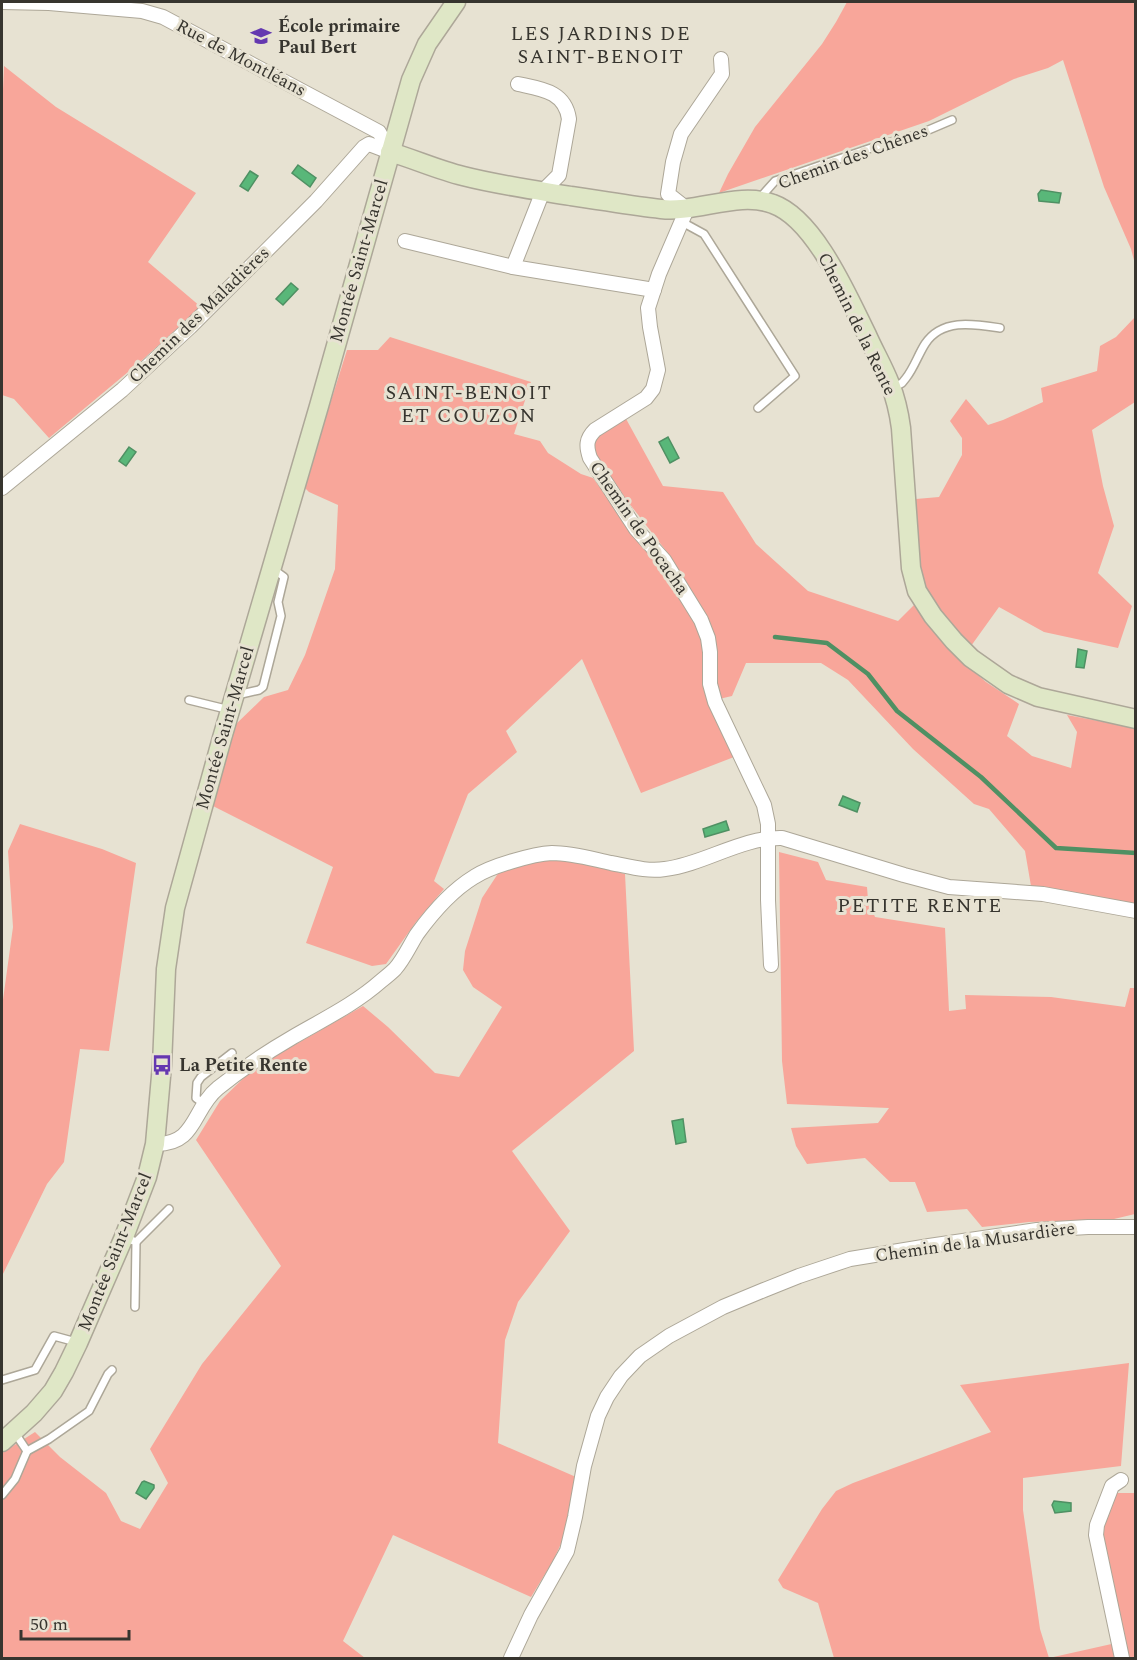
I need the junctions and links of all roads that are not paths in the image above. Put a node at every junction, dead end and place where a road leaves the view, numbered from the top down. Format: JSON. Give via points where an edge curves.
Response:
{"nodes":[{"id":1,"x":2,"y":2,"type":"edge"},
{"id":2,"x":456,"y":2,"type":"edge"},
{"id":3,"x":721,"y":59,"type":"dead end"},
{"id":4,"x":518,"y":84,"type":"dead end"},
{"id":5,"x":952,"y":120,"type":"dead end"},
{"id":6,"x":390,"y":152,"type":"junction"},
{"id":7,"x":543,"y":191,"type":"junction"},
{"id":8,"x":759,"y":200,"type":"junction"},
{"id":9,"x":685,"y":216,"type":"junction"},
{"id":10,"x":405,"y":241,"type":"dead end"},
{"id":11,"x":513,"y":267,"type":"junction"},
{"id":12,"x":654,"y":290,"type":"junction"},
{"id":13,"x":1000,"y":328,"type":"dead end"},
{"id":14,"x":891,"y":388,"type":"junction"},
{"id":15,"x":758,"y":408,"type":"dead end"},
{"id":16,"x":2,"y":488,"type":"edge"},
{"id":17,"x":272,"y":568,"type":"junction"},
{"id":18,"x":189,"y":700,"type":"dead end"},
{"id":19,"x":232,"y":703,"type":"junction"},
{"id":20,"x":1136,"y":719,"type":"edge"},
{"id":21,"x":767,"y":837,"type":"junction"},
{"id":22,"x":1136,"y":911,"type":"edge"},
{"id":23,"x":771,"y":965,"type":"dead end"},
{"id":24,"x":232,"y":1053,"type":"dead end"},
{"id":25,"x":204,"y":1104,"type":"junction"},
{"id":26,"x":154,"y":1144,"type":"junction"},
{"id":27,"x":169,"y":1209,"type":"dead end"},
{"id":28,"x":1136,"y":1227,"type":"edge"},
{"id":29,"x":130,"y":1239,"type":"junction"},
{"id":30,"x":135,"y":1308,"type":"dead end"},
{"id":31,"x":78,"y":1343,"type":"junction"},
{"id":32,"x":112,"y":1370,"type":"dead end"},
{"id":33,"x":2,"y":1380,"type":"edge"},
{"id":34,"x":8,"y":1437,"type":"edge"},
{"id":35,"x":27,"y":1451,"type":"junction"},
{"id":36,"x":1121,"y":1480,"type":"dead end"},
{"id":37,"x":2,"y":1495,"type":"edge"},
{"id":38,"x":511,"y":1659,"type":"edge"},
{"id":39,"x":1122,"y":1659,"type":"edge"}],
"edges":[{"from":1,"to":6,"type":"street","name":"Rue de Montléans","via":[[142,11],[163,17],[379,132]]},
{"from":2,"to":6,"type":"main road","name":"Montée Saint-Marcel","via":[[417,64]]},
{"from":3,"to":9,"type":"street","via":[[722,74],[681,134],[673,162],[668,194]]},
{"from":4,"to":7,"type":"street","via":[[552,93],[568,110],[559,175]]},
{"from":5,"to":8,"type":"lane","name":"Chemin des Chênes","via":[[775,181]]},
{"from":6,"to":7,"type":"main road","name":"Chemin de la Rente","via":[[464,177]]},
{"from":6,"to":16,"type":"street","name":"Chemin des Maladières","via":[[369,144],[364,147],[316,201],[190,327],[122,390]]},
{"from":6,"to":17,"type":"main road","name":"Montée Saint-Marcel"},
{"from":7,"to":9,"type":"main road","name":"Chemin de la Rente"},
{"from":7,"to":11,"type":"street"},
{"from":8,"to":9,"type":"main road","name":"Chemin de la Rente","via":[[739,201]]},
{"from":8,"to":14,"type":"main road","name":"Chemin de la Rente","via":[[776,204],[795,217],[826,257]]},
{"from":9,"to":12,"type":"street","name":"Chemin de Pocacha"},
{"from":9,"to":15,"type":"lane","via":[[704,234],[795,376]]},
{"from":10,"to":11,"type":"street"},
{"from":11,"to":12,"type":"street"},
{"from":12,"to":21,"type":"street","name":"Chemin de Pocacha","via":[[648,308],[658,370],[654,389],[595,430],[587,450],[636,529],[664,560],[701,620],[708,638],[710,684],[715,702],[764,805]]},
{"from":13,"to":14,"type":"lane","via":[[974,324],[946,327],[927,342],[902,383]]},
{"from":14,"to":20,"type":"main road","name":"Chemin de la Rente","via":[[899,411],[911,568],[917,591],[933,616],[971,658],[1008,684],[1038,697]]},
{"from":17,"to":19,"type":"main road","name":"Montée Saint-Marcel"},
{"from":17,"to":19,"type":"lane","via":[[284,578],[278,602],[281,616],[263,687]]},
{"from":18,"to":19,"type":"lane"},
{"from":19,"to":26,"type":"main road","name":"Montée Saint-Marcel","via":[[174,918],[166,969]]},
{"from":21,"to":22,"type":"street","via":[[782,838],[949,887],[1043,894]]},
{"from":21,"to":23,"type":"street"},
{"from":21,"to":25,"type":"street","via":[[664,869],[646,870],[551,853],[483,872],[447,898],[395,969],[365,995],[246,1066]]},
{"from":24,"to":25,"type":"lane","via":[[197,1083],[196,1098]]},
{"from":25,"to":26,"type":"street","via":[[178,1141]]},
{"from":26,"to":29,"type":"main road","name":"Montée Saint-Marcel"},
{"from":27,"to":29,"type":"lane"},
{"from":28,"to":38,"type":"street","name":"Chemin de la Musardière","via":[[1037,1230],[850,1259],[723,1307],[640,1356],[621,1376],[598,1416],[567,1551]]},
{"from":29,"to":30,"type":"lane"},
{"from":29,"to":31,"type":"main road","name":"Montée Saint-Marcel"},
{"from":31,"to":33,"type":"lane","via":[[54,1336],[35,1370]]},
{"from":31,"to":34,"type":"main road","name":"Montée Saint-Marcel","via":[[53,1391]]},
{"from":32,"to":35,"type":"lane","via":[[89,1411]]},
{"from":34,"to":35,"type":"lane"},
{"from":35,"to":37,"type":"lane","via":[[15,1479]]},
{"from":36,"to":39,"type":"street","via":[[1112,1486],[1096,1535]]}]}
